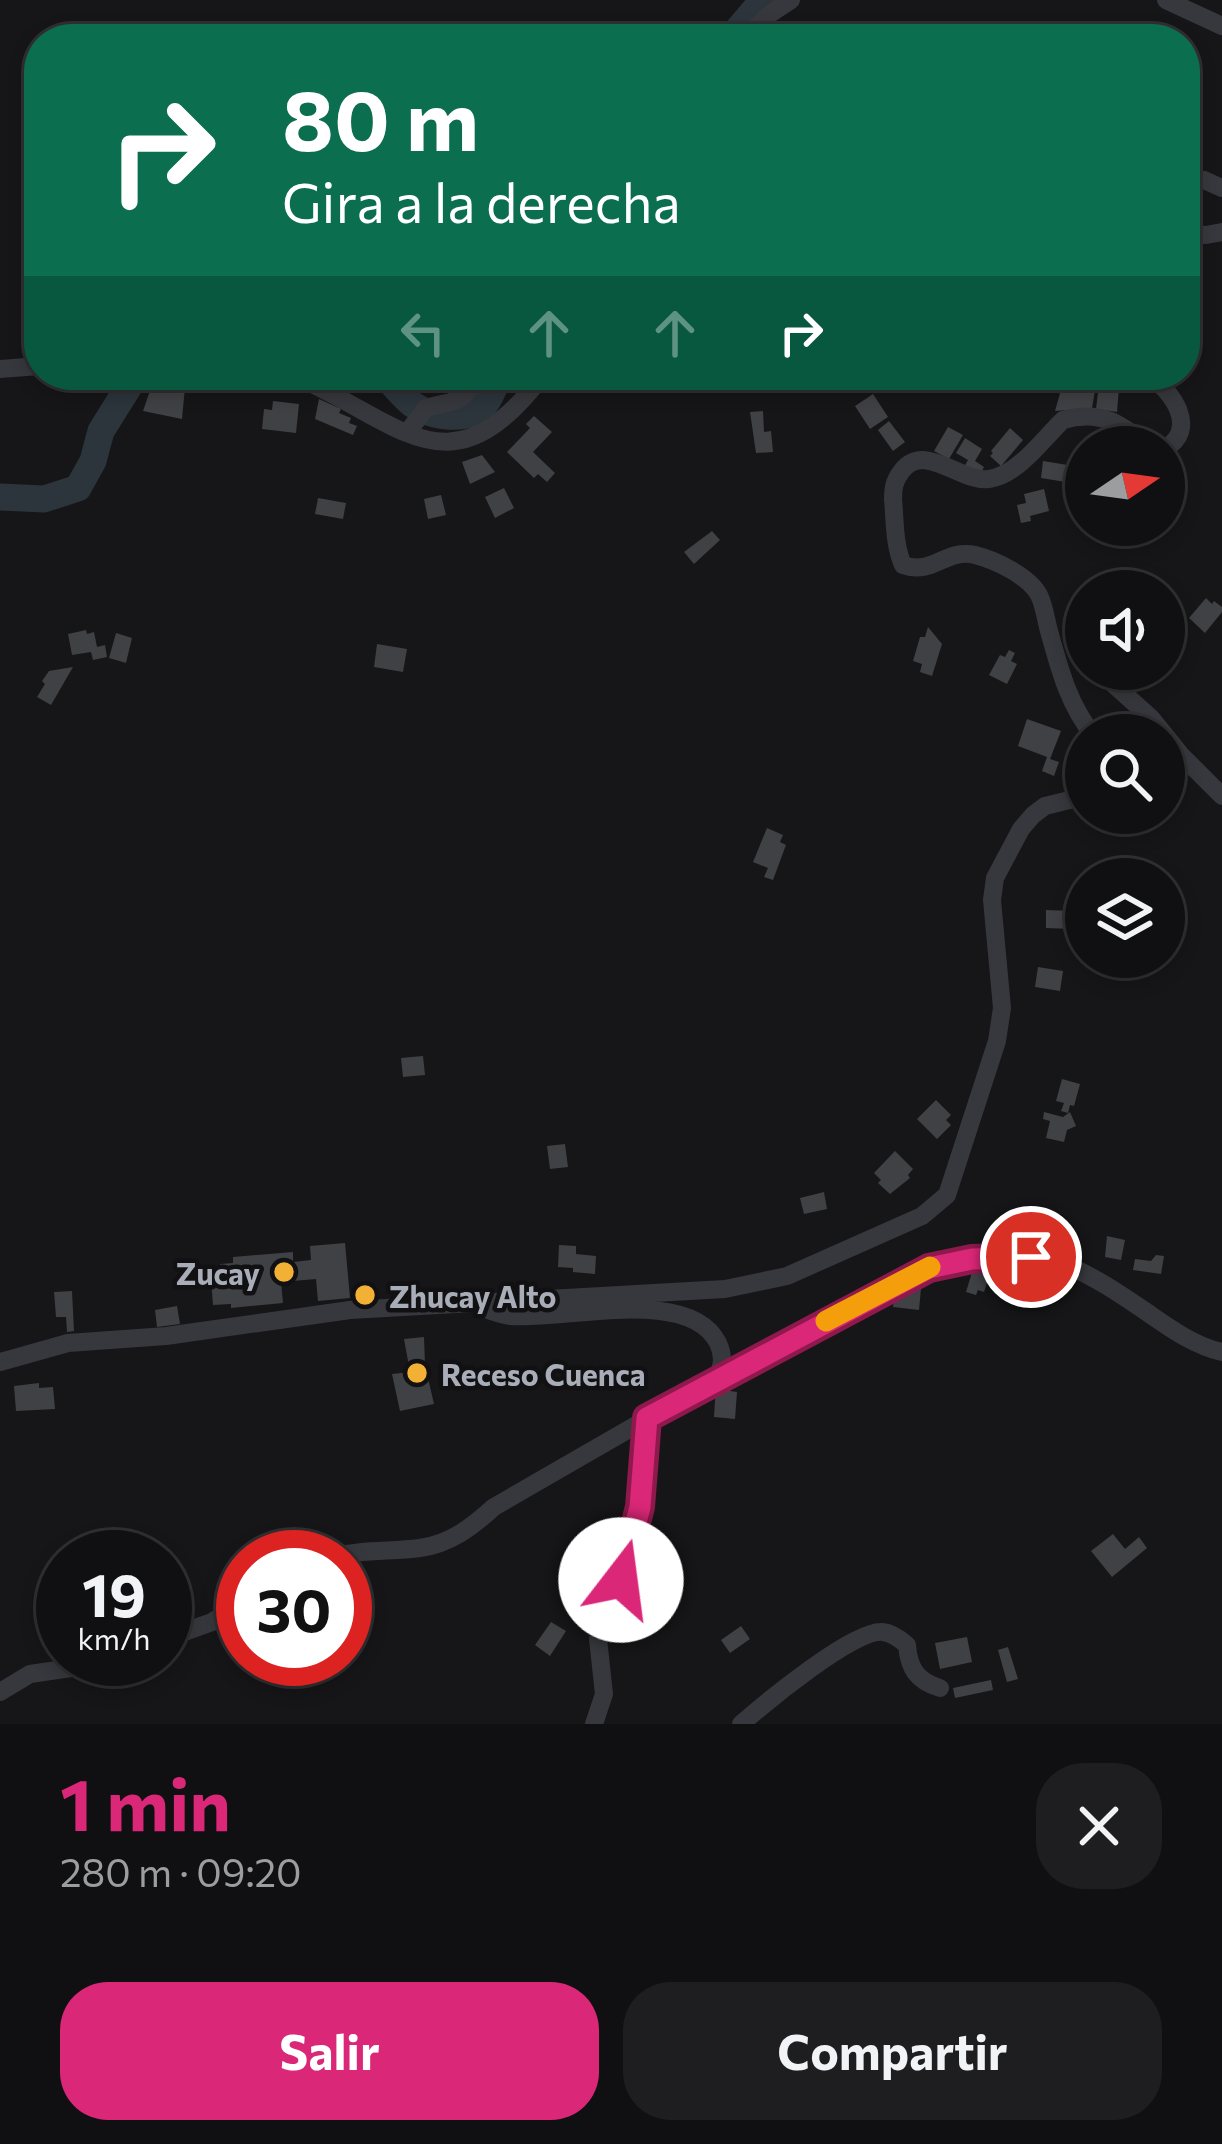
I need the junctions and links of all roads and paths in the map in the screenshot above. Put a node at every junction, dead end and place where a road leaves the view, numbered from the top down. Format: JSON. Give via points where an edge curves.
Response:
{"nodes":[{"id":1,"x":791,"y":0,"type":"edge"},
{"id":2,"x":1166,"y":0,"type":"edge"},
{"id":3,"x":759,"y":24,"type":"edge"},
{"id":4,"x":1222,"y":26,"type":"edge"},
{"id":5,"x":324,"y":390,"type":"edge"},
{"id":6,"x":470,"y":390,"type":"edge"},
{"id":7,"x":528,"y":390,"type":"edge"},
{"id":8,"x":1167,"y":390,"type":"edge"},
{"id":9,"x":1123,"y":426,"type":"edge"},
{"id":10,"x":1178,"y":426,"type":"edge"},
{"id":11,"x":408,"y":430,"type":"junction"},
{"id":12,"x":1054,"y":650,"type":"junction"},
{"id":13,"x":1065,"y":656,"type":"edge"},
{"id":14,"x":1120,"y":690,"type":"edge"},
{"id":15,"x":1077,"y":714,"type":"edge"},
{"id":16,"x":1222,"y":796,"type":"edge"},
{"id":17,"x":1065,"y":801,"type":"edge"},
{"id":18,"x":467,"y":1303,"type":"junction"},
{"id":19,"x":1222,"y":1352,"type":"edge"},
{"id":20,"x":0,"y":1362,"type":"edge"},
{"id":21,"x":716,"y":1378,"type":"junction"},
{"id":22,"x":647,"y":1418,"type":"junction"},
{"id":23,"x":372,"y":1552,"type":"edge"},
{"id":24,"x":36,"y":1674,"type":"edge"},
{"id":25,"x":940,"y":1688,"type":"dead end"},
{"id":26,"x":0,"y":1692,"type":"edge"},
{"id":27,"x":594,"y":1724,"type":"edge"},
{"id":28,"x":741,"y":1724,"type":"edge"}],
"edges":[{"from":1,"to":3,"type":"street"},
{"from":2,"to":4,"type":"street"},
{"from":5,"to":11,"type":"street"},
{"from":6,"to":11,"type":"street","via":[[426,408]]},
{"from":7,"to":11,"type":"street","via":[[467,440],[441,444]]},
{"from":8,"to":10,"type":"street"},
{"from":9,"to":12,"type":"street","via":[[1072,417],[995,477],[919,460],[892,488],[903,565],[920,569],[974,555],[1014,572],[1039,595]]},
{"from":12,"to":13,"type":"street"},
{"from":12,"to":15,"type":"street"},
{"from":14,"to":16,"type":"street"},
{"from":17,"to":18,"type":"street","via":[[1033,815],[995,878],[997,1041],[939,1203],[787,1276],[724,1288]]},
{"from":18,"to":20,"type":"street","via":[[68,1343]]},
{"from":18,"to":21,"type":"street","via":[[508,1316],[672,1312],[711,1331],[723,1366]]},
{"from":19,"to":21,"type":"street","via":[[1056,1261],[972,1259],[929,1268]]},
{"from":21,"to":22,"type":"street"},
{"from":22,"to":23,"type":"street","via":[[468,1530],[440,1543]]},
{"from":22,"to":27,"type":"street","via":[[640,1507],[598,1639],[604,1694]]},
{"from":24,"to":26,"type":"street"},
{"from":25,"to":28,"type":"street","via":[[916,1676],[908,1645],[881,1631],[816,1665]]}]}
